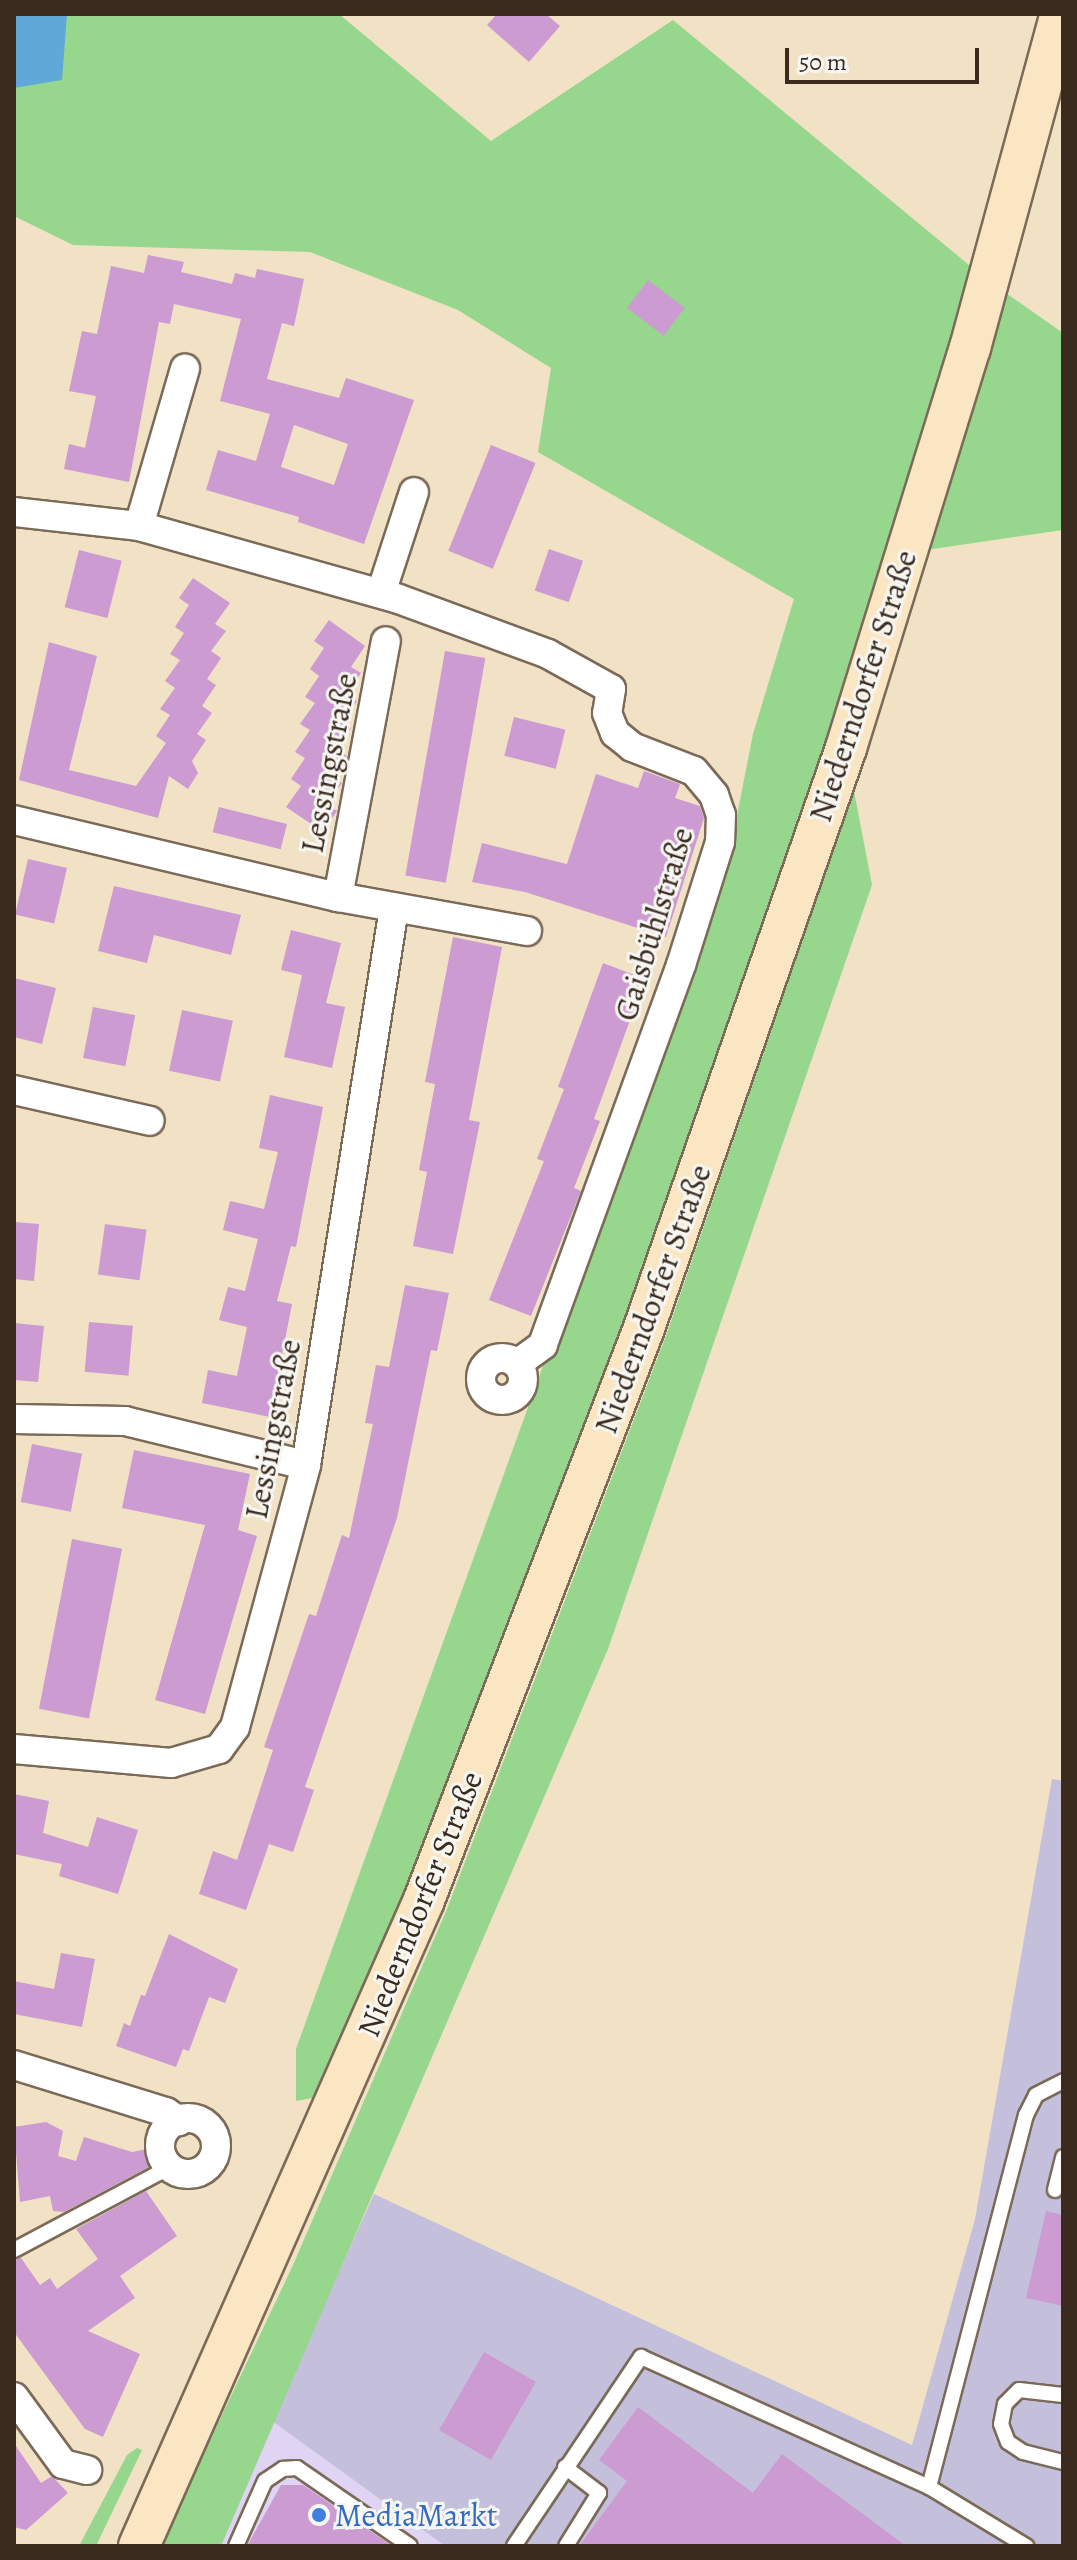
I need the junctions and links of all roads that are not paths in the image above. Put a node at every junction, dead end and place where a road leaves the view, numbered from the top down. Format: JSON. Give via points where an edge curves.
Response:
{"nodes":[{"id":1,"x":1061,"y":14,"type":"edge"},
{"id":2,"x":185,"y":369,"type":"dead end"},
{"id":3,"x":414,"y":492,"type":"dead end"},
{"id":4,"x":14,"y":512,"type":"edge"},
{"id":5,"x":139,"y":526,"type":"junction"},
{"id":6,"x":381,"y":593,"type":"junction"},
{"id":7,"x":386,"y":641,"type":"dead end"},
{"id":8,"x":14,"y":820,"type":"edge"},
{"id":9,"x":338,"y":897,"type":"junction"},
{"id":10,"x":394,"y":908,"type":"junction"},
{"id":11,"x":527,"y":931,"type":"dead end"},
{"id":12,"x":14,"y":1090,"type":"edge"},
{"id":13,"x":150,"y":1121,"type":"dead end"},
{"id":14,"x":517,"y":1364,"type":"dead end"},
{"id":15,"x":14,"y":1419,"type":"edge"},
{"id":16,"x":306,"y":1465,"type":"junction"},
{"id":17,"x":14,"y":1749,"type":"edge"},
{"id":18,"x":14,"y":2065,"type":"edge"},
{"id":19,"x":1063,"y":2081,"type":"edge"},
{"id":20,"x":179,"y":2121,"type":"junction"},
{"id":21,"x":1063,"y":2157,"type":"edge"},
{"id":22,"x":166,"y":2162,"type":"junction"},
{"id":23,"x":1055,"y":2190,"type":"dead end"},
{"id":24,"x":14,"y":2250,"type":"edge"},
{"id":25,"x":1063,"y":2395,"type":"edge"},
{"id":26,"x":14,"y":2397,"type":"edge"},
{"id":27,"x":1063,"y":2462,"type":"edge"},
{"id":28,"x":565,"y":2467,"type":"junction"},
{"id":29,"x":87,"y":2470,"type":"dead end"},
{"id":30,"x":929,"y":2487,"type":"junction"},
{"id":31,"x":139,"y":2546,"type":"edge"},
{"id":32,"x":236,"y":2546,"type":"edge"},
{"id":33,"x":410,"y":2546,"type":"edge"},
{"id":34,"x":514,"y":2546,"type":"edge"},
{"id":35,"x":566,"y":2546,"type":"edge"},
{"id":36,"x":1026,"y":2546,"type":"edge"}],
"edges":[{"from":1,"to":31,"type":"main road","name":"Niederndorfer Straße","via":[[970,348],[846,748],[644,1328],[424,1900]]},
{"from":2,"to":5,"type":"street"},
{"from":3,"to":6,"type":"street"},
{"from":4,"to":5,"type":"street","name":"Gaisbühlstraße"},
{"from":5,"to":6,"type":"street","name":"Gaisbühlstraße"},
{"from":6,"to":14,"type":"street","name":"Gaisbühlstraße","via":[[548,654],[611,689],[607,713],[615,733],[632,747],[694,771],[714,795],[721,815],[720,842],[681,965],[543,1345]]},
{"from":7,"to":9,"type":"street","name":"Lessingstraße"},
{"from":8,"to":9,"type":"street","name":"Lessingstraße"},
{"from":9,"to":10,"type":"street","name":"Lessingstraße"},
{"from":10,"to":11,"type":"street","name":"Lessingstraße"},
{"from":10,"to":16,"type":"street","name":"Lessingstraße"},
{"from":12,"to":13,"type":"street"},
{"from":15,"to":16,"type":"street","via":[[125,1421]]},
{"from":16,"to":17,"type":"street","name":"Lessingstraße","via":[[235,1727],[219,1749],[171,1763]]},
{"from":18,"to":20,"type":"street","via":[[154,2108]]},
{"from":19,"to":30,"type":"lane","via":[[1036,2095],[1026,2115]]},
{"from":20,"to":22,"type":"street","via":[[166,2130],[161,2143]]},
{"from":20,"to":22,"type":"street","via":[[208,2126],[215,2153],[209,2165],[193,2174],[174,2170]]},
{"from":21,"to":23,"type":"lane"},
{"from":22,"to":24,"type":"lane","via":[[159,2173]]},
{"from":25,"to":27,"type":"lane","via":[[1019,2390],[1005,2404],[1001,2424],[1008,2442],[1023,2452]]},
{"from":26,"to":29,"type":"street","via":[[63,2464]]},
{"from":28,"to":30,"type":"lane","via":[[641,2357]]},
{"from":28,"to":34,"type":"lane"},
{"from":28,"to":35,"type":"lane","via":[[599,2493]]},
{"from":30,"to":36,"type":"lane"},
{"from":32,"to":33,"type":"lane","via":[[265,2481],[283,2469],[297,2468]]}]}
